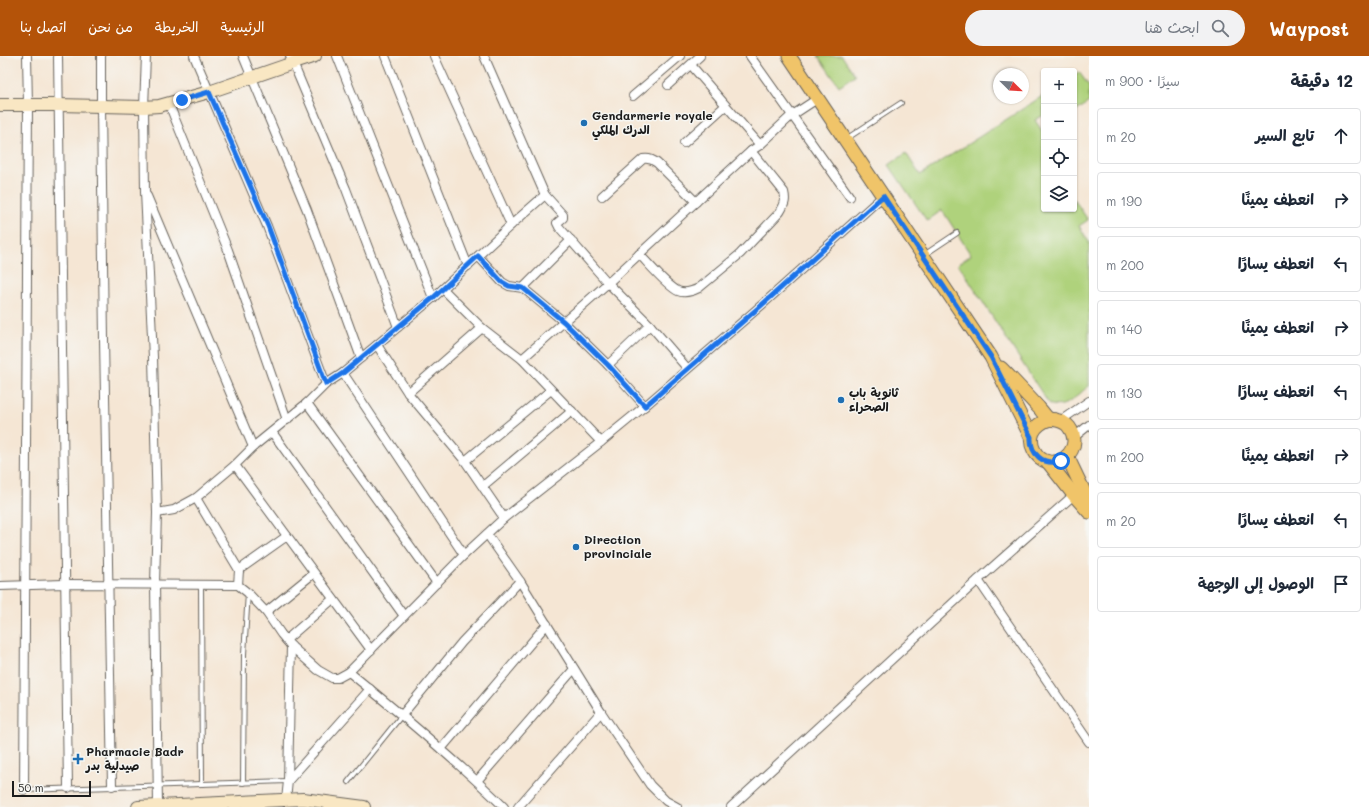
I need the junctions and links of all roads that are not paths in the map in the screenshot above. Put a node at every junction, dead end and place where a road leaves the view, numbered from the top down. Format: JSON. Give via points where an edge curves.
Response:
{"nodes":[{"id":1,"x":27,"y":56,"type":"edge"},
{"id":2,"x":58,"y":56,"type":"edge"},
{"id":3,"x":101,"y":56,"type":"edge"},
{"id":4,"x":146,"y":56,"type":"edge"},
{"id":5,"x":194,"y":56,"type":"edge"},
{"id":6,"x":244,"y":56,"type":"edge"},
{"id":7,"x":315,"y":56,"type":"edge"},
{"id":8,"x":337,"y":56,"type":"edge"},
{"id":9,"x":385,"y":56,"type":"edge"},
{"id":10,"x":434,"y":56,"type":"edge"},
{"id":11,"x":484,"y":56,"type":"edge"},
{"id":12,"x":680,"y":56,"type":"edge"},
{"id":13,"x":700,"y":56,"type":"edge"},
{"id":14,"x":750,"y":56,"type":"edge"},
{"id":15,"x":789,"y":56,"type":"edge"},
{"id":16,"x":292,"y":59,"type":"edge"},
{"id":17,"x":690,"y":64,"type":"junction"},
{"id":18,"x":251,"y":77,"type":"junction"},
{"id":19,"x":668,"y":85,"type":"dead end"},
{"id":20,"x":209,"y":92,"type":"junction"},
{"id":21,"x":633,"y":96,"type":"dead end"},
{"id":22,"x":817,"y":99,"type":"junction"},
{"id":23,"x":901,"y":103,"type":"dead end"},
{"id":24,"x":169,"y":104,"type":"junction"},
{"id":25,"x":28,"y":105,"type":"junction"},
{"id":26,"x":58,"y":105,"type":"junction"},
{"id":27,"x":0,"y":106,"type":"edge"},
{"id":28,"x":101,"y":106,"type":"junction"},
{"id":29,"x":725,"y":106,"type":"junction"},
{"id":30,"x":144,"y":107,"type":"junction"},
{"id":31,"x":791,"y":116,"type":"junction"},
{"id":32,"x":845,"y":140,"type":"junction"},
{"id":33,"x":684,"y":142,"type":"dead end"},
{"id":34,"x":760,"y":145,"type":"junction"},
{"id":35,"x":751,"y":151,"type":"junction"},
{"id":36,"x":145,"y":192,"type":"junction"},
{"id":37,"x":545,"y":195,"type":"junction"},
{"id":38,"x":602,"y":196,"type":"dead end"},
{"id":39,"x":883,"y":196,"type":"junction"},
{"id":40,"x":850,"y":197,"type":"dead end"},
{"id":41,"x":696,"y":202,"type":"junction"},
{"id":42,"x":511,"y":225,"type":"junction"},
{"id":43,"x":957,"y":233,"type":"dead end"},
{"id":44,"x":571,"y":240,"type":"junction"},
{"id":45,"x":639,"y":254,"type":"junction"},
{"id":46,"x":478,"y":256,"type":"junction"},
{"id":47,"x":924,"y":256,"type":"junction"},
{"id":48,"x":468,"y":266,"type":"junction"},
{"id":49,"x":608,"y":283,"type":"junction"},
{"id":50,"x":523,"y":288,"type":"junction"},
{"id":51,"x":443,"y":289,"type":"junction"},
{"id":52,"x":433,"y":298,"type":"junction"},
{"id":53,"x":564,"y":322,"type":"junction"},
{"id":54,"x":650,"y":325,"type":"junction"},
{"id":55,"x":398,"y":327,"type":"junction"},
{"id":56,"x":482,"y":328,"type":"junction"},
{"id":57,"x":377,"y":344,"type":"junction"},
{"id":58,"x":991,"y":357,"type":"junction"},
{"id":59,"x":361,"y":358,"type":"junction"},
{"id":60,"x":522,"y":359,"type":"junction"},
{"id":61,"x":608,"y":365,"type":"junction"},
{"id":62,"x":687,"y":368,"type":"junction"},
{"id":63,"x":343,"y":373,"type":"junction"},
{"id":64,"x":326,"y":384,"type":"junction"},
{"id":65,"x":551,"y":390,"type":"junction"},
{"id":66,"x":408,"y":393,"type":"junction"},
{"id":67,"x":1089,"y":401,"type":"edge"},
{"id":68,"x":308,"y":403,"type":"junction"},
{"id":69,"x":645,"y":406,"type":"junction"},
{"id":70,"x":572,"y":411,"type":"junction"},
{"id":71,"x":287,"y":420,"type":"junction"},
{"id":72,"x":1055,"y":420,"type":"junction"},
{"id":73,"x":1089,"y":425,"type":"edge"},
{"id":74,"x":272,"y":432,"type":"junction"},
{"id":75,"x":1031,"y":437,"type":"junction"},
{"id":76,"x":1073,"y":438,"type":"junction"},
{"id":77,"x":601,"y":442,"type":"junction"},
{"id":78,"x":253,"y":447,"type":"junction"},
{"id":79,"x":1067,"y":456,"type":"junction"},
{"id":80,"x":465,"y":461,"type":"junction"},
{"id":81,"x":1048,"y":462,"type":"junction"},
{"id":82,"x":235,"y":465,"type":"junction"},
{"id":83,"x":483,"y":486,"type":"junction"},
{"id":84,"x":1078,"y":492,"type":"junction"},
{"id":85,"x":196,"y":498,"type":"junction"},
{"id":86,"x":1089,"y":502,"type":"edge"},
{"id":87,"x":1089,"y":512,"type":"edge"},
{"id":88,"x":157,"y":513,"type":"junction"},
{"id":89,"x":504,"y":518,"type":"junction"},
{"id":90,"x":487,"y":534,"type":"junction"},
{"id":91,"x":287,"y":536,"type":"junction"},
{"id":92,"x":464,"y":555,"type":"junction"},
{"id":93,"x":239,"y":570,"type":"junction"},
{"id":94,"x":314,"y":573,"type":"junction"},
{"id":95,"x":978,"y":580,"type":"junction"},
{"id":96,"x":520,"y":581,"type":"junction"},
{"id":97,"x":437,"y":582,"type":"junction"},
{"id":98,"x":64,"y":584,"type":"junction"},
{"id":99,"x":108,"y":584,"type":"junction"},
{"id":100,"x":155,"y":584,"type":"junction"},
{"id":101,"x":201,"y":584,"type":"junction"},
{"id":102,"x":26,"y":585,"type":"junction"},
{"id":103,"x":238,"y":585,"type":"junction"},
{"id":104,"x":0,"y":586,"type":"edge"},
{"id":105,"x":248,"y":593,"type":"junction"},
{"id":106,"x":333,"y":599,"type":"junction"},
{"id":107,"x":266,"y":612,"type":"junction"},
{"id":108,"x":404,"y":616,"type":"junction"},
{"id":109,"x":547,"y":624,"type":"junction"},
{"id":110,"x":289,"y":643,"type":"junction"},
{"id":111,"x":371,"y":650,"type":"junction"},
{"id":112,"x":574,"y":669,"type":"junction"},
{"id":113,"x":349,"y":672,"type":"junction"},
{"id":114,"x":370,"y":689,"type":"junction"},
{"id":115,"x":601,"y":712,"type":"junction"},
{"id":116,"x":402,"y":715,"type":"junction"},
{"id":117,"x":1089,"y":742,"type":"edge"},
{"id":118,"x":441,"y":749,"type":"junction"},
{"id":119,"x":477,"y":780,"type":"junction"},
{"id":120,"x":288,"y":781,"type":"junction"},
{"id":121,"x":348,"y":782,"type":"dead end"},
{"id":122,"x":243,"y":783,"type":"junction"},
{"id":123,"x":202,"y":784,"type":"junction"},
{"id":124,"x":112,"y":786,"type":"junction"},
{"id":125,"x":157,"y":786,"type":"junction"},
{"id":126,"x":68,"y":788,"type":"junction"},
{"id":127,"x":24,"y":790,"type":"joint"},
{"id":128,"x":286,"y":800,"type":"junction"},
{"id":129,"x":313,"y":804,"type":"edge"},
{"id":130,"x":214,"y":805,"type":"edge"},
{"id":131,"x":165,"y":806,"type":"edge"},
{"id":132,"x":138,"y":807,"type":"edge"},
{"id":133,"x":362,"y":807,"type":"edge"},
{"id":134,"x":504,"y":807,"type":"edge"},
{"id":135,"x":518,"y":807,"type":"edge"},
{"id":136,"x":677,"y":807,"type":"edge"},
{"id":137,"x":731,"y":807,"type":"edge"}],
"edges":[{"from":1,"to":25,"type":"street"},
{"from":2,"to":26,"type":"street"},
{"from":3,"to":28,"type":"street"},
{"from":4,"to":30,"type":"street"},
{"from":5,"to":20,"type":"street"},
{"from":6,"to":18,"type":"street"},
{"from":7,"to":16,"type":"street"},
{"from":8,"to":52,"type":"street"},
{"from":9,"to":48,"type":"street"},
{"from":10,"to":42,"type":"street"},
{"from":11,"to":37,"type":"street"},
{"from":12,"to":21,"type":"street"},
{"from":13,"to":17,"type":"street"},
{"from":14,"to":31,"type":"street"},
{"from":15,"to":22,"type":"main road"},
{"from":16,"to":18,"type":"street"},
{"from":16,"to":55,"type":"street","via":[[346,189]]},
{"from":17,"to":19,"type":"street"},
{"from":17,"to":29,"type":"street"},
{"from":18,"to":20,"type":"street"},
{"from":18,"to":59,"type":"street","via":[[308,210]]},
{"from":20,"to":24,"type":"street"},
{"from":20,"to":64,"type":"street","via":[[268,226]]},
{"from":22,"to":31,"type":"street"},
{"from":22,"to":32,"type":"main road"},
{"from":23,"to":32,"type":"lane"},
{"from":24,"to":30,"type":"street"},
{"from":24,"to":71,"type":"street","via":[[228,250]]},
{"from":25,"to":26,"type":"street"},
{"from":25,"to":27,"type":"street"},
{"from":25,"to":102,"type":"street"},
{"from":26,"to":28,"type":"street"},
{"from":26,"to":98,"type":"street"},
{"from":28,"to":30,"type":"street"},
{"from":28,"to":99,"type":"street"},
{"from":29,"to":33,"type":"street"},
{"from":29,"to":34,"type":"street"},
{"from":30,"to":36,"type":"street"},
{"from":31,"to":34,"type":"street"},
{"from":31,"to":40,"type":"street"},
{"from":32,"to":39,"type":"main road"},
{"from":34,"to":35,"type":"street"},
{"from":35,"to":41,"type":"street"},
{"from":35,"to":45,"type":"street","via":[[784,192],[785,204],[740,254],[699,288],[685,292],[678,291]]},
{"from":36,"to":78,"type":"street"},
{"from":36,"to":88,"type":"street"},
{"from":37,"to":42,"type":"street"},
{"from":37,"to":44,"type":"street","via":[[563,215],[557,225]]},
{"from":38,"to":41,"type":"street","via":[[646,158],[654,160]]},
{"from":39,"to":47,"type":"main road"},
{"from":39,"to":62,"type":"street"},
{"from":41,"to":45,"type":"street"},
{"from":42,"to":46,"type":"street"},
{"from":43,"to":47,"type":"lane"},
{"from":44,"to":49,"type":"street"},
{"from":44,"to":50,"type":"street"},
{"from":45,"to":49,"type":"street"},
{"from":46,"to":48,"type":"street"},
{"from":46,"to":50,"type":"street","via":[[502,282]]},
{"from":47,"to":58,"type":"main road"},
{"from":48,"to":51,"type":"street"},
{"from":49,"to":53,"type":"street"},
{"from":49,"to":54,"type":"street"},
{"from":50,"to":53,"type":"street"},
{"from":51,"to":52,"type":"street"},
{"from":51,"to":56,"type":"street"},
{"from":52,"to":55,"type":"street"},
{"from":53,"to":60,"type":"street"},
{"from":53,"to":61,"type":"street"},
{"from":54,"to":61,"type":"street"},
{"from":54,"to":62,"type":"street"},
{"from":55,"to":57,"type":"street"},
{"from":56,"to":60,"type":"street"},
{"from":56,"to":66,"type":"street"},
{"from":57,"to":59,"type":"street"},
{"from":57,"to":66,"type":"street"},
{"from":58,"to":72,"type":"main road"},
{"from":58,"to":75,"type":"main road"},
{"from":59,"to":63,"type":"street"},
{"from":60,"to":65,"type":"street"},
{"from":61,"to":69,"type":"street"},
{"from":62,"to":69,"type":"street"},
{"from":63,"to":64,"type":"street"},
{"from":63,"to":92,"type":"street"},
{"from":64,"to":68,"type":"street"},
{"from":65,"to":70,"type":"street"},
{"from":65,"to":80,"type":"street"},
{"from":66,"to":80,"type":"street"},
{"from":67,"to":72,"type":"street"},
{"from":68,"to":71,"type":"street"},
{"from":68,"to":97,"type":"street"},
{"from":69,"to":77,"type":"street"},
{"from":70,"to":77,"type":"street"},
{"from":70,"to":83,"type":"street"},
{"from":71,"to":74,"type":"street"},
{"from":72,"to":75,"type":"main road","via":[[1043,421],[1032,432]]},
{"from":72,"to":76,"type":"main road","via":[[1069,426]]},
{"from":73,"to":76,"type":"street"},
{"from":74,"to":78,"type":"street"},
{"from":74,"to":108,"type":"street"},
{"from":75,"to":81,"type":"main road","via":[[1035,454]]},
{"from":76,"to":79,"type":"main road","via":[[1073,448]]},
{"from":77,"to":89,"type":"street"},
{"from":78,"to":82,"type":"street"},
{"from":79,"to":81,"type":"main road","via":[[1061,461]]},
{"from":79,"to":84,"type":"main road"},
{"from":80,"to":83,"type":"street"},
{"from":81,"to":84,"type":"main road"},
{"from":82,"to":85,"type":"street"},
{"from":82,"to":91,"type":"street"},
{"from":83,"to":89,"type":"street"},
{"from":84,"to":86,"type":"main road"},
{"from":84,"to":87,"type":"main road"},
{"from":84,"to":95,"type":"street"},
{"from":85,"to":88,"type":"street","via":[[174,510]]},
{"from":85,"to":93,"type":"street"},
{"from":88,"to":100,"type":"street"},
{"from":89,"to":90,"type":"street"},
{"from":90,"to":92,"type":"street"},
{"from":90,"to":96,"type":"street"},
{"from":91,"to":93,"type":"street"},
{"from":91,"to":94,"type":"street"},
{"from":92,"to":97,"type":"street"},
{"from":93,"to":103,"type":"street"},
{"from":94,"to":106,"type":"street"},
{"from":94,"to":107,"type":"street"},
{"from":95,"to":117,"type":"street"},
{"from":95,"to":137,"type":"street"},
{"from":96,"to":109,"type":"street"},
{"from":96,"to":116,"type":"street","via":[[462,642]]},
{"from":97,"to":108,"type":"street"},
{"from":98,"to":99,"type":"street"},
{"from":98,"to":102,"type":"street"},
{"from":98,"to":126,"type":"street"},
{"from":99,"to":100,"type":"street"},
{"from":99,"to":124,"type":"street"},
{"from":100,"to":101,"type":"street"},
{"from":100,"to":125,"type":"street"},
{"from":101,"to":103,"type":"street"},
{"from":101,"to":123,"type":"lane"},
{"from":102,"to":104,"type":"street"},
{"from":102,"to":127,"type":"street"},
{"from":103,"to":105,"type":"street"},
{"from":105,"to":107,"type":"street"},
{"from":105,"to":122,"type":"lane","via":[[244,654]]},
{"from":106,"to":110,"type":"street"},
{"from":106,"to":111,"type":"street"},
{"from":107,"to":110,"type":"street"},
{"from":108,"to":111,"type":"street"},
{"from":109,"to":112,"type":"street"},
{"from":109,"to":118,"type":"street"},
{"from":110,"to":113,"type":"street","via":[[329,677],[338,678]]},
{"from":110,"to":120,"type":"street"},
{"from":111,"to":113,"type":"street"},
{"from":112,"to":115,"type":"street"},
{"from":112,"to":119,"type":"street"},
{"from":113,"to":114,"type":"street"},
{"from":114,"to":116,"type":"street"},
{"from":114,"to":120,"type":"street"},
{"from":115,"to":135,"type":"street"},
{"from":115,"to":136,"type":"street","via":[[650,785],[666,801]]},
{"from":116,"to":118,"type":"street"},
{"from":116,"to":121,"type":"lane"},
{"from":118,"to":119,"type":"street"},
{"from":119,"to":134,"type":"street"},
{"from":120,"to":122,"type":"lane"},
{"from":120,"to":128,"type":"street"},
{"from":122,"to":123,"type":"lane"},
{"from":123,"to":125,"type":"lane"},
{"from":124,"to":125,"type":"lane"},
{"from":124,"to":126,"type":"lane"},
{"from":125,"to":131,"type":"street"},
{"from":126,"to":127,"type":"lane"},
{"from":128,"to":129,"type":"street"},
{"from":128,"to":130,"type":"street"},
{"from":129,"to":133,"type":"street"},
{"from":130,"to":131,"type":"street"},
{"from":131,"to":132,"type":"street"}]}
